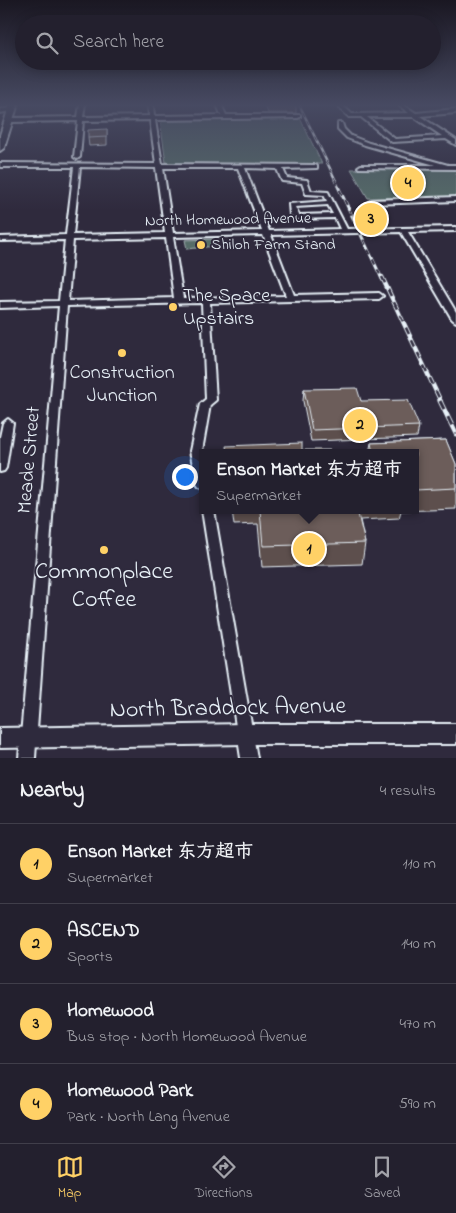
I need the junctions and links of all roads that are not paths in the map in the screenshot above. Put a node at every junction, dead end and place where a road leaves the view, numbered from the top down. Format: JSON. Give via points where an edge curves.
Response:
{"nodes":[{"id":1,"x":78,"y":139,"type":"edge"},
{"id":2,"x":155,"y":139,"type":"edge"},
{"id":3,"x":355,"y":139,"type":"edge"},
{"id":4,"x":392,"y":139,"type":"edge"},
{"id":5,"x":411,"y":139,"type":"edge"},
{"id":6,"x":77,"y":157,"type":"dead end"},
{"id":7,"x":0,"y":165,"type":"edge"},
{"id":8,"x":77,"y":165,"type":"junction"},
{"id":9,"x":159,"y":166,"type":"junction"},
{"id":10,"x":240,"y":166,"type":"junction"},
{"id":11,"x":445,"y":166,"type":"junction"},
{"id":12,"x":279,"y":167,"type":"junction"},
{"id":13,"x":315,"y":167,"type":"dead end"},
{"id":14,"x":361,"y":167,"type":"dead end"},
{"id":15,"x":456,"y":168,"type":"edge"},
{"id":16,"x":456,"y":199,"type":"edge"},
{"id":17,"x":372,"y":202,"type":"dead end"},
{"id":18,"x":331,"y":203,"type":"junction"},
{"id":19,"x":337,"y":216,"type":"junction"},
{"id":20,"x":456,"y":229,"type":"edge"},
{"id":21,"x":404,"y":230,"type":"junction"},
{"id":22,"x":345,"y":232,"type":"junction"},
{"id":23,"x":267,"y":233,"type":"junction"},
{"id":24,"x":169,"y":235,"type":"junction"},
{"id":25,"x":70,"y":237,"type":"junction"},
{"id":26,"x":0,"y":239,"type":"edge"},
{"id":27,"x":379,"y":296,"type":"dead end"},
{"id":28,"x":291,"y":298,"type":"junction"},
{"id":29,"x":206,"y":300,"type":"junction"},
{"id":30,"x":179,"y":301,"type":"junction"},
{"id":31,"x":64,"y":304,"type":"junction"},
{"id":32,"x":0,"y":305,"type":"edge"},
{"id":33,"x":452,"y":306,"type":"edge"},
{"id":34,"x":456,"y":319,"type":"edge"},
{"id":35,"x":8,"y":423,"type":"dead end"},
{"id":36,"x":1,"y":453,"type":"edge"},
{"id":37,"x":199,"y":465,"type":"edge"},
{"id":38,"x":0,"y":468,"type":"edge"},
{"id":39,"x":209,"y":514,"type":"edge"},
{"id":40,"x":246,"y":734,"type":"junction"},
{"id":41,"x":456,"y":734,"type":"edge"},
{"id":42,"x":0,"y":738,"type":"edge"},
{"id":43,"x":28,"y":738,"type":"junction"},
{"id":44,"x":27,"y":758,"type":"edge"},
{"id":45,"x":249,"y":758,"type":"edge"}],
"edges":[{"from":1,"to":6,"type":"street"},
{"from":2,"to":9,"type":"street"},
{"from":3,"to":11,"type":"street"},
{"from":4,"to":5,"type":"street"},
{"from":7,"to":8,"type":"street"},
{"from":8,"to":9,"type":"street"},
{"from":8,"to":25,"type":"street","name":"Meade Street"},
{"from":9,"to":10,"type":"street"},
{"from":9,"to":24,"type":"street"},
{"from":10,"to":12,"type":"street"},
{"from":10,"to":23,"type":"street"},
{"from":11,"to":14,"type":"street"},
{"from":11,"to":15,"type":"street"},
{"from":12,"to":13,"type":"street"},
{"from":12,"to":18,"type":"street","via":[[284,180],[305,181],[308,193],[326,193]]},
{"from":16,"to":17,"type":"street"},
{"from":18,"to":19,"type":"street"},
{"from":18,"to":19,"type":"street","via":[[291,205],[297,217]]},
{"from":19,"to":22,"type":"street"},
{"from":20,"to":21,"type":"street","name":"North Homewood Avenue"},
{"from":21,"to":22,"type":"street","name":"North Homewood Avenue"},
{"from":21,"to":33,"type":"street"},
{"from":22,"to":23,"type":"street","name":"North Homewood Avenue"},
{"from":23,"to":24,"type":"street","name":"North Homewood Avenue"},
{"from":23,"to":28,"type":"street"},
{"from":24,"to":25,"type":"street","name":"North Homewood Avenue"},
{"from":24,"to":30,"type":"street"},
{"from":25,"to":26,"type":"street","name":"North Homewood Avenue"},
{"from":25,"to":31,"type":"street","name":"Meade Street"},
{"from":27,"to":28,"type":"street"},
{"from":28,"to":29,"type":"street"},
{"from":29,"to":30,"type":"street"},
{"from":29,"to":37,"type":"street","via":[[212,400],[205,404],[196,451]]},
{"from":30,"to":31,"type":"street"},
{"from":31,"to":32,"type":"street"},
{"from":31,"to":43,"type":"street","name":"Meade Street"},
{"from":33,"to":34,"type":"street"},
{"from":35,"to":36,"type":"street"},
{"from":36,"to":38,"type":"street"},
{"from":39,"to":40,"type":"street"},
{"from":40,"to":41,"type":"main road","name":"North Braddock Avenue"},
{"from":40,"to":43,"type":"main road","name":"North Braddock Avenue"},
{"from":40,"to":45,"type":"street"},
{"from":42,"to":43,"type":"main road","name":"North Braddock Avenue"},
{"from":43,"to":44,"type":"street","name":"Meade Street"}]}
